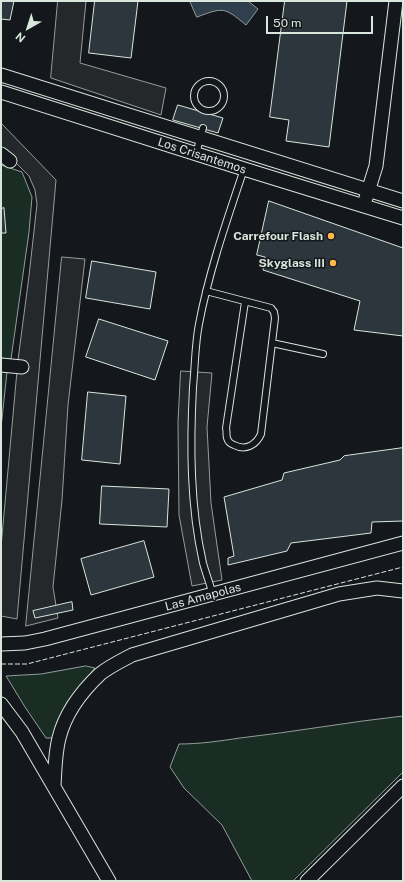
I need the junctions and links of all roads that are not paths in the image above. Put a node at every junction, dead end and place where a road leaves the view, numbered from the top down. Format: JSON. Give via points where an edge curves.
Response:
{"nodes":[{"id":1,"x":396,"y":1,"type":"edge"},
{"id":2,"x":1,"y":75,"type":"edge"},
{"id":3,"x":1,"y":92,"type":"edge"},
{"id":4,"x":82,"y":100,"type":"junction"},
{"id":5,"x":208,"y":112,"type":"joint"},
{"id":6,"x":77,"y":116,"type":"junction"},
{"id":7,"x":202,"y":133,"type":"junction"},
{"id":8,"x":1,"y":154,"type":"edge"},
{"id":9,"x":196,"y":154,"type":"junction"},
{"id":10,"x":1,"y":161,"type":"edge"},
{"id":11,"x":244,"y":169,"type":"junction"},
{"id":12,"x":369,"y":190,"type":"junction"},
{"id":13,"x":403,"y":201,"type":"edge"},
{"id":14,"x":363,"y":205,"type":"junction"},
{"id":15,"x":403,"y":218,"type":"edge"},
{"id":16,"x":206,"y":291,"type":"junction"},
{"id":17,"x":245,"y":302,"type":"junction"},
{"id":18,"x":272,"y":343,"type":"junction"},
{"id":19,"x":323,"y":354,"type":"dead end"},
{"id":20,"x":1,"y":365,"type":"edge"},
{"id":21,"x":22,"y":367,"type":"dead end"},
{"id":22,"x":403,"y":543,"type":"edge"},
{"id":23,"x":403,"y":591,"type":"edge"},
{"id":24,"x":213,"y":595,"type":"junction"},
{"id":25,"x":1,"y":644,"type":"edge"},
{"id":26,"x":1,"y":704,"type":"edge"},
{"id":27,"x":54,"y":786,"type":"junction"},
{"id":28,"x":403,"y":786,"type":"edge"},
{"id":29,"x":109,"y":881,"type":"edge"},
{"id":30,"x":307,"y":881,"type":"edge"}],
"edges":[{"from":1,"to":12,"type":"street","via":[[376,166]]},
{"from":2,"to":4,"type":"street","name":"Los Crisantemos"},
{"from":3,"to":6,"type":"street","name":"Los Crisantemos"},
{"from":4,"to":6,"type":"street"},
{"from":4,"to":7,"type":"street","name":"Los Crisantemos"},
{"from":5,"to":5,"type":"lane","via":[[219,108],[224,99],[223,90],[211,81],[198,87],[194,96],[198,106]]},
{"from":6,"to":9,"type":"street","name":"Los Crisantemos"},
{"from":7,"to":9,"type":"lane"},
{"from":7,"to":12,"type":"street","name":"Los Crisantemos"},
{"from":8,"to":10,"type":"street","via":[[10,161]]},
{"from":9,"to":11,"type":"street","name":"Los Crisantemos"},
{"from":11,"to":14,"type":"street","name":"Los Crisantemos"},
{"from":11,"to":16,"type":"lane"},
{"from":12,"to":13,"type":"street","name":"Los Crisantemos"},
{"from":12,"to":14,"type":"street"},
{"from":14,"to":15,"type":"street","name":"Los Crisantemos"},
{"from":16,"to":17,"type":"lane"},
{"from":16,"to":24,"type":"lane","via":[[199,326],[191,419],[192,476],[198,536],[203,564]]},
{"from":17,"to":18,"type":"lane","via":[[271,308],[274,312]]},
{"from":17,"to":18,"type":"lane","via":[[226,428],[230,443],[242,448],[256,443],[261,434]]},
{"from":18,"to":19,"type":"lane"},
{"from":20,"to":21,"type":"street"},
{"from":22,"to":24,"type":"street","name":"Las Amapolas"},
{"from":23,"to":27,"type":"street","via":[[377,588],[339,594],[132,655],[113,665],[89,686],[68,715],[56,752]]},
{"from":24,"to":25,"type":"street","name":"Las Amapolas","via":[[45,639]]},
{"from":26,"to":27,"type":"street","via":[[22,732]]},
{"from":27,"to":29,"type":"street"},
{"from":28,"to":30,"type":"street"}]}
